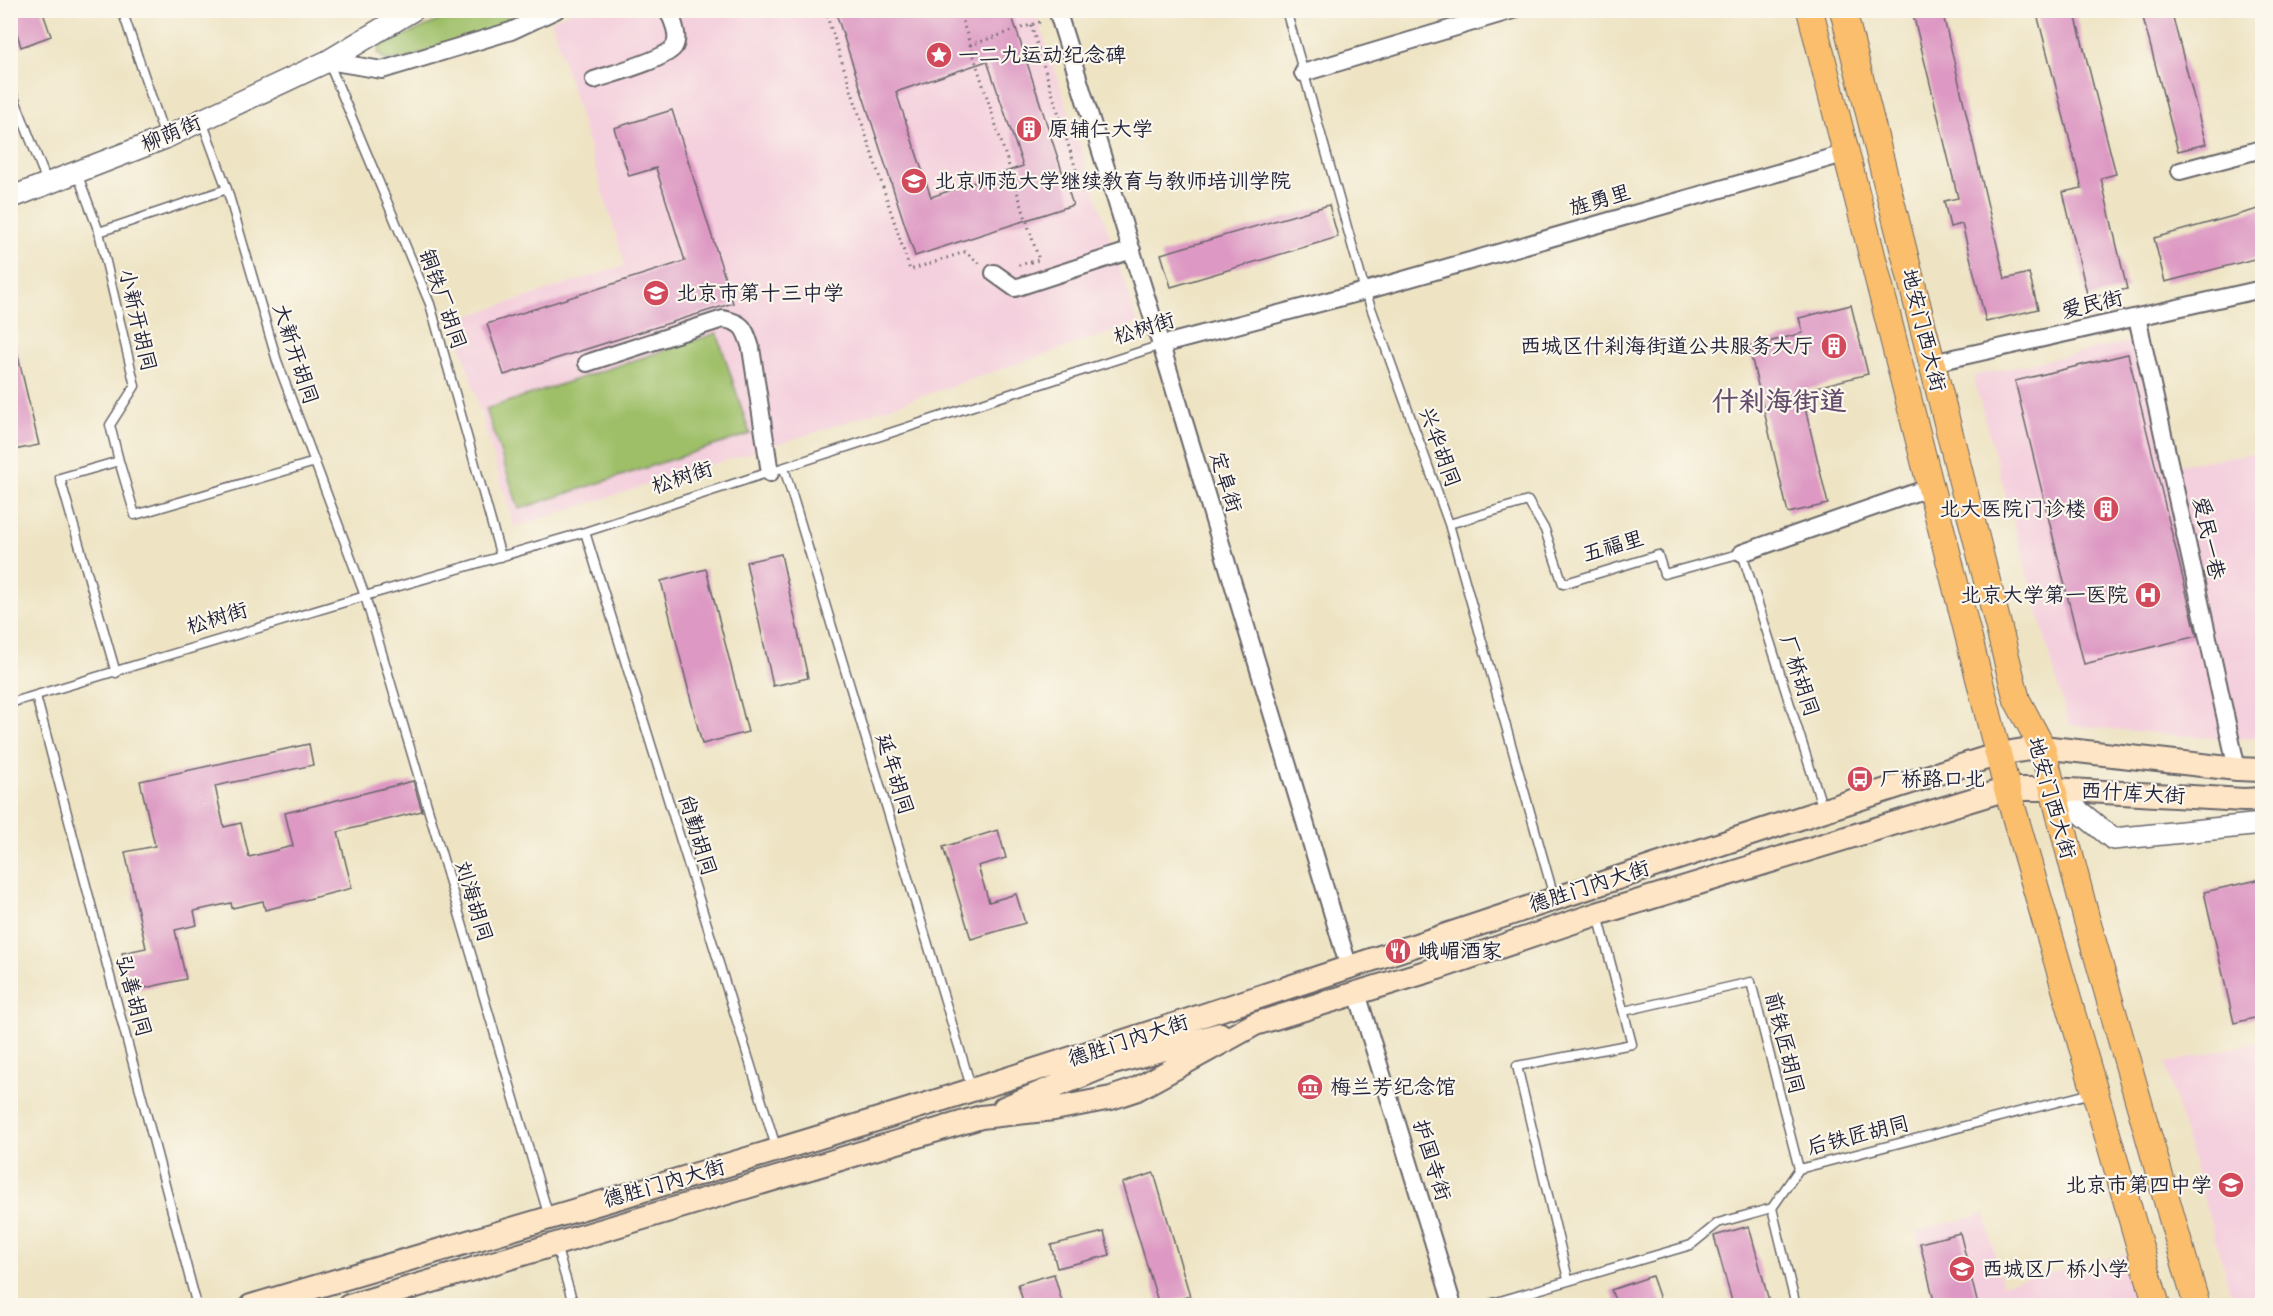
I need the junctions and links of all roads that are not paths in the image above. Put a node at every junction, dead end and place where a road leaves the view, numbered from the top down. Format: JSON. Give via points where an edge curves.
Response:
{"nodes":[{"id":1,"x":122,"y":10,"type":"edge"},
{"id":2,"x":413,"y":10,"type":"edge"},
{"id":3,"x":556,"y":10,"type":"edge"},
{"id":4,"x":668,"y":10,"type":"edge"},
{"id":5,"x":1078,"y":10,"type":"edge"},
{"id":6,"x":1286,"y":10,"type":"edge"},
{"id":7,"x":1513,"y":10,"type":"edge"},
{"id":8,"x":1810,"y":10,"type":"edge"},
{"id":9,"x":1843,"y":10,"type":"edge"},
{"id":10,"x":1058,"y":13,"type":"edge"},
{"id":11,"x":328,"y":61,"type":"junction"},
{"id":12,"x":1303,"y":73,"type":"junction"},
{"id":13,"x":594,"y":80,"type":"dead end"},
{"id":14,"x":10,"y":87,"type":"edge"},
{"id":15,"x":202,"y":120,"type":"junction"},
{"id":16,"x":165,"y":138,"type":"junction"},
{"id":17,"x":2262,"y":149,"type":"edge"},
{"id":18,"x":1847,"y":153,"type":"junction"},
{"id":19,"x":2180,"y":171,"type":"dead end"},
{"id":20,"x":77,"y":172,"type":"junction"},
{"id":21,"x":48,"y":183,"type":"junction"},
{"id":22,"x":227,"y":189,"type":"junction"},
{"id":23,"x":10,"y":198,"type":"edge"},
{"id":24,"x":99,"y":232,"type":"junction"},
{"id":25,"x":1132,"y":250,"type":"junction"},
{"id":26,"x":993,"y":273,"type":"road end"},
{"id":27,"x":2262,"y":289,"type":"edge"},
{"id":28,"x":1365,"y":291,"type":"junction"},
{"id":29,"x":2137,"y":317,"type":"junction"},
{"id":30,"x":1161,"y":345,"type":"junction"},
{"id":31,"x":587,"y":363,"type":"dead end"},
{"id":32,"x":1932,"y":363,"type":"junction"},
{"id":33,"x":119,"y":461,"type":"junction"},
{"id":34,"x":315,"y":462,"type":"junction"},
{"id":35,"x":777,"y":470,"type":"junction"},
{"id":36,"x":1931,"y":487,"type":"junction"},
{"id":37,"x":1449,"y":524,"type":"junction"},
{"id":38,"x":585,"y":532,"type":"junction"},
{"id":39,"x":1742,"y":553,"type":"junction"},
{"id":40,"x":501,"y":557,"type":"junction"},
{"id":41,"x":365,"y":596,"type":"junction"},
{"id":42,"x":116,"y":673,"type":"junction"},
{"id":43,"x":36,"y":696,"type":"junction"},
{"id":44,"x":10,"y":703,"type":"edge"},
{"id":45,"x":2042,"y":747,"type":"junction"},
{"id":46,"x":1999,"y":754,"type":"junction"},
{"id":47,"x":2262,"y":765,"type":"edge"},
{"id":48,"x":2237,"y":769,"type":"junction"},
{"id":49,"x":2262,"y":770,"type":"edge"},
{"id":50,"x":2007,"y":789,"type":"junction"},
{"id":51,"x":2052,"y":789,"type":"junction"},
{"id":52,"x":2262,"y":799,"type":"edge"},
{"id":53,"x":1824,"y":810,"type":"junction"},
{"id":54,"x":2262,"y":824,"type":"edge"},
{"id":55,"x":1554,"y":897,"type":"junction"},
{"id":56,"x":1598,"y":914,"type":"junction"},
{"id":57,"x":1420,"y":943,"type":"junction"},
{"id":58,"x":1349,"y":968,"type":"junction"},
{"id":59,"x":1429,"y":971,"type":"junction"},
{"id":60,"x":1357,"y":993,"type":"junction"},
{"id":61,"x":1248,"y":1001,"type":"junction"},
{"id":62,"x":1624,"y":1011,"type":"junction"},
{"id":63,"x":1255,"y":1024,"type":"junction"},
{"id":64,"x":972,"y":1090,"type":"junction"},
{"id":65,"x":2096,"y":1092,"type":"junction"},
{"id":66,"x":981,"y":1117,"type":"junction"},
{"id":67,"x":777,"y":1150,"type":"junction"},
{"id":68,"x":1799,"y":1169,"type":"junction"},
{"id":69,"x":1772,"y":1208,"type":"junction"},
{"id":70,"x":549,"y":1217,"type":"junction"},
{"id":71,"x":556,"y":1243,"type":"junction"},
{"id":72,"x":1568,"y":1279,"type":"junction"},
{"id":73,"x":197,"y":1305,"type":"edge"},
{"id":74,"x":251,"y":1305,"type":"edge"},
{"id":75,"x":349,"y":1305,"type":"edge"},
{"id":76,"x":574,"y":1305,"type":"edge"},
{"id":77,"x":1453,"y":1305,"type":"edge"},
{"id":78,"x":1483,"y":1305,"type":"edge"},
{"id":79,"x":1796,"y":1305,"type":"edge"},
{"id":80,"x":2157,"y":1305,"type":"edge"},
{"id":81,"x":2197,"y":1305,"type":"edge"}],
"edges":[{"from":1,"to":16,"type":"lane"},
{"from":2,"to":11,"type":"street","name":"柳荫街"},
{"from":3,"to":11,"type":"street","via":[[511,31],[382,70]]},
{"from":4,"to":13,"type":"street","via":[[677,36],[674,47],[660,57]]},
{"from":5,"to":10,"type":"lane"},
{"from":6,"to":12,"type":"lane","name":"兴华胡同"},
{"from":7,"to":12,"type":"street"},
{"from":8,"to":18,"type":"main road","name":"地安门西大街"},
{"from":9,"to":32,"type":"main road","name":"地安门西大街"},
{"from":10,"to":25,"type":"street","name":"定阜街"},
{"from":11,"to":15,"type":"street","name":"柳荫街"},
{"from":11,"to":40,"type":"lane","name":"铜铁厂胡同","via":[[430,304]]},
{"from":12,"to":28,"type":"lane","name":"兴华胡同"},
{"from":14,"to":21,"type":"lane"},
{"from":15,"to":16,"type":"street","name":"柳荫街"},
{"from":15,"to":22,"type":"lane","name":"大新开胡同"},
{"from":16,"to":20,"type":"street","name":"柳荫街"},
{"from":17,"to":19,"type":"street"},
{"from":18,"to":28,"type":"street","name":"旌勇里"},
{"from":18,"to":36,"type":"main road","name":"地安门西大街"},
{"from":20,"to":21,"type":"street","name":"柳荫街"},
{"from":20,"to":24,"type":"lane","name":"小新开胡同"},
{"from":21,"to":23,"type":"street","name":"柳荫街"},
{"from":22,"to":24,"type":"lane"},
{"from":22,"to":34,"type":"lane","name":"大新开胡同","via":[[277,361]]},
{"from":24,"to":33,"type":"lane","name":"小新开胡同","via":[[135,386],[110,425]]},
{"from":25,"to":26,"type":"street","via":[[1015,288]]},
{"from":25,"to":30,"type":"street","name":"定阜街"},
{"from":27,"to":29,"type":"street","name":"爱民街"},
{"from":28,"to":30,"type":"street","name":"松树街"},
{"from":28,"to":37,"type":"lane","name":"兴华胡同"},
{"from":29,"to":32,"type":"street","name":"爱民街"},
{"from":29,"to":48,"type":"street","name":"爱民一巷"},
{"from":30,"to":35,"type":"lane","name":"松树街"},
{"from":30,"to":58,"type":"street","name":"定阜街"},
{"from":31,"to":35,"type":"street","via":[[723,319],[736,322],[745,329],[751,348]]},
{"from":32,"to":45,"type":"main road","name":"地安门西大街","via":[[2017,700]]},
{"from":33,"to":34,"type":"lane","name":"小新开胡同","via":[[135,515]]},
{"from":33,"to":42,"type":"lane","via":[[60,478]]},
{"from":34,"to":41,"type":"lane","name":"大新开胡同"},
{"from":35,"to":38,"type":"lane","name":"松树街"},
{"from":35,"to":64,"type":"lane","name":"延年胡同"},
{"from":36,"to":39,"type":"street","name":"五福里"},
{"from":36,"to":46,"type":"main road","name":"地安门西大街"},
{"from":37,"to":39,"type":"lane","name":"五福里","via":[[1528,501],[1545,530],[1563,584],[1658,555],[1664,574]]},
{"from":37,"to":55,"type":"lane","name":"兴华胡同"},
{"from":38,"to":40,"type":"lane","name":"松树街"},
{"from":38,"to":67,"type":"lane","name":"尚勤胡同"},
{"from":39,"to":53,"type":"lane","name":"厂桥胡同"},
{"from":40,"to":41,"type":"lane","name":"松树街"},
{"from":41,"to":42,"type":"lane","name":"松树街"},
{"from":41,"to":70,"type":"lane","name":"刘海胡同"},
{"from":42,"to":43,"type":"lane","name":"松树街"},
{"from":43,"to":44,"type":"lane","name":"松树街"},
{"from":43,"to":73,"type":"lane","name":"弘善胡同"},
{"from":45,"to":46,"type":"main road","name":"西什库大街"},
{"from":45,"to":48,"type":"main road","name":"西什库大街"},
{"from":45,"to":51,"type":"main road","name":"地安门西大街"},
{"from":46,"to":50,"type":"main road","name":"地安门西大街"},
{"from":46,"to":53,"type":"main road","name":"德胜门内大街"},
{"from":47,"to":48,"type":"street","name":"西什库大街"},
{"from":48,"to":49,"type":"main road","name":"西什库大街"},
{"from":50,"to":51,"type":"main road","name":"德胜门内大街"},
{"from":50,"to":56,"type":"main road","name":"德胜门内大街"},
{"from":50,"to":65,"type":"main road","name":"地安门西大街"},
{"from":51,"to":52,"type":"main road","name":"西什库大街"},
{"from":51,"to":54,"type":"street","name":"西什库大街","via":[[2113,839]]},
{"from":51,"to":81,"type":"main road","name":"地安门西大街"},
{"from":53,"to":55,"type":"main road","name":"德胜门内大街"},
{"from":55,"to":57,"type":"main road","name":"德胜门内大街"},
{"from":56,"to":59,"type":"main road","name":"德胜门内大街"},
{"from":56,"to":62,"type":"lane"},
{"from":57,"to":58,"type":"main road","name":"德胜门内大街"},
{"from":57,"to":59,"type":"main road"},
{"from":58,"to":60,"type":"main road"},
{"from":58,"to":61,"type":"main road","name":"德胜门内大街"},
{"from":59,"to":60,"type":"main road","name":"德胜门内大街"},
{"from":60,"to":63,"type":"main road","name":"德胜门内大街"},
{"from":60,"to":77,"type":"street","name":"护国寺街"},
{"from":61,"to":63,"type":"main road"},
{"from":61,"to":64,"type":"main road","name":"德胜门内大街"},
{"from":62,"to":68,"type":"lane","name":"前铁匠胡同","via":[[1751,982]]},
{"from":62,"to":72,"type":"lane","via":[[1632,1044],[1517,1066]]},
{"from":63,"to":66,"type":"main road","name":"德胜门内大街","via":[[1110,1064]]},
{"from":63,"to":66,"type":"main road","name":"德胜门内大街","via":[[1135,1090],[1112,1098]]},
{"from":64,"to":67,"type":"main road","name":"德胜门内大街"},
{"from":65,"to":68,"type":"lane","name":"后铁匠胡同"},
{"from":65,"to":80,"type":"main road","name":"地安门西大街"},
{"from":66,"to":71,"type":"main road","name":"德胜门内大街"},
{"from":67,"to":70,"type":"main road","name":"德胜门内大街"},
{"from":68,"to":69,"type":"lane","name":"后铁匠胡同"},
{"from":69,"to":72,"type":"lane","via":[[1718,1223],[1691,1245]]},
{"from":69,"to":79,"type":"lane"},
{"from":70,"to":71,"type":"main road"},
{"from":70,"to":74,"type":"main road","name":"德胜门内大街"},
{"from":71,"to":75,"type":"main road","name":"德胜门内大街"},
{"from":71,"to":76,"type":"lane"},
{"from":72,"to":78,"type":"lane"}]}
